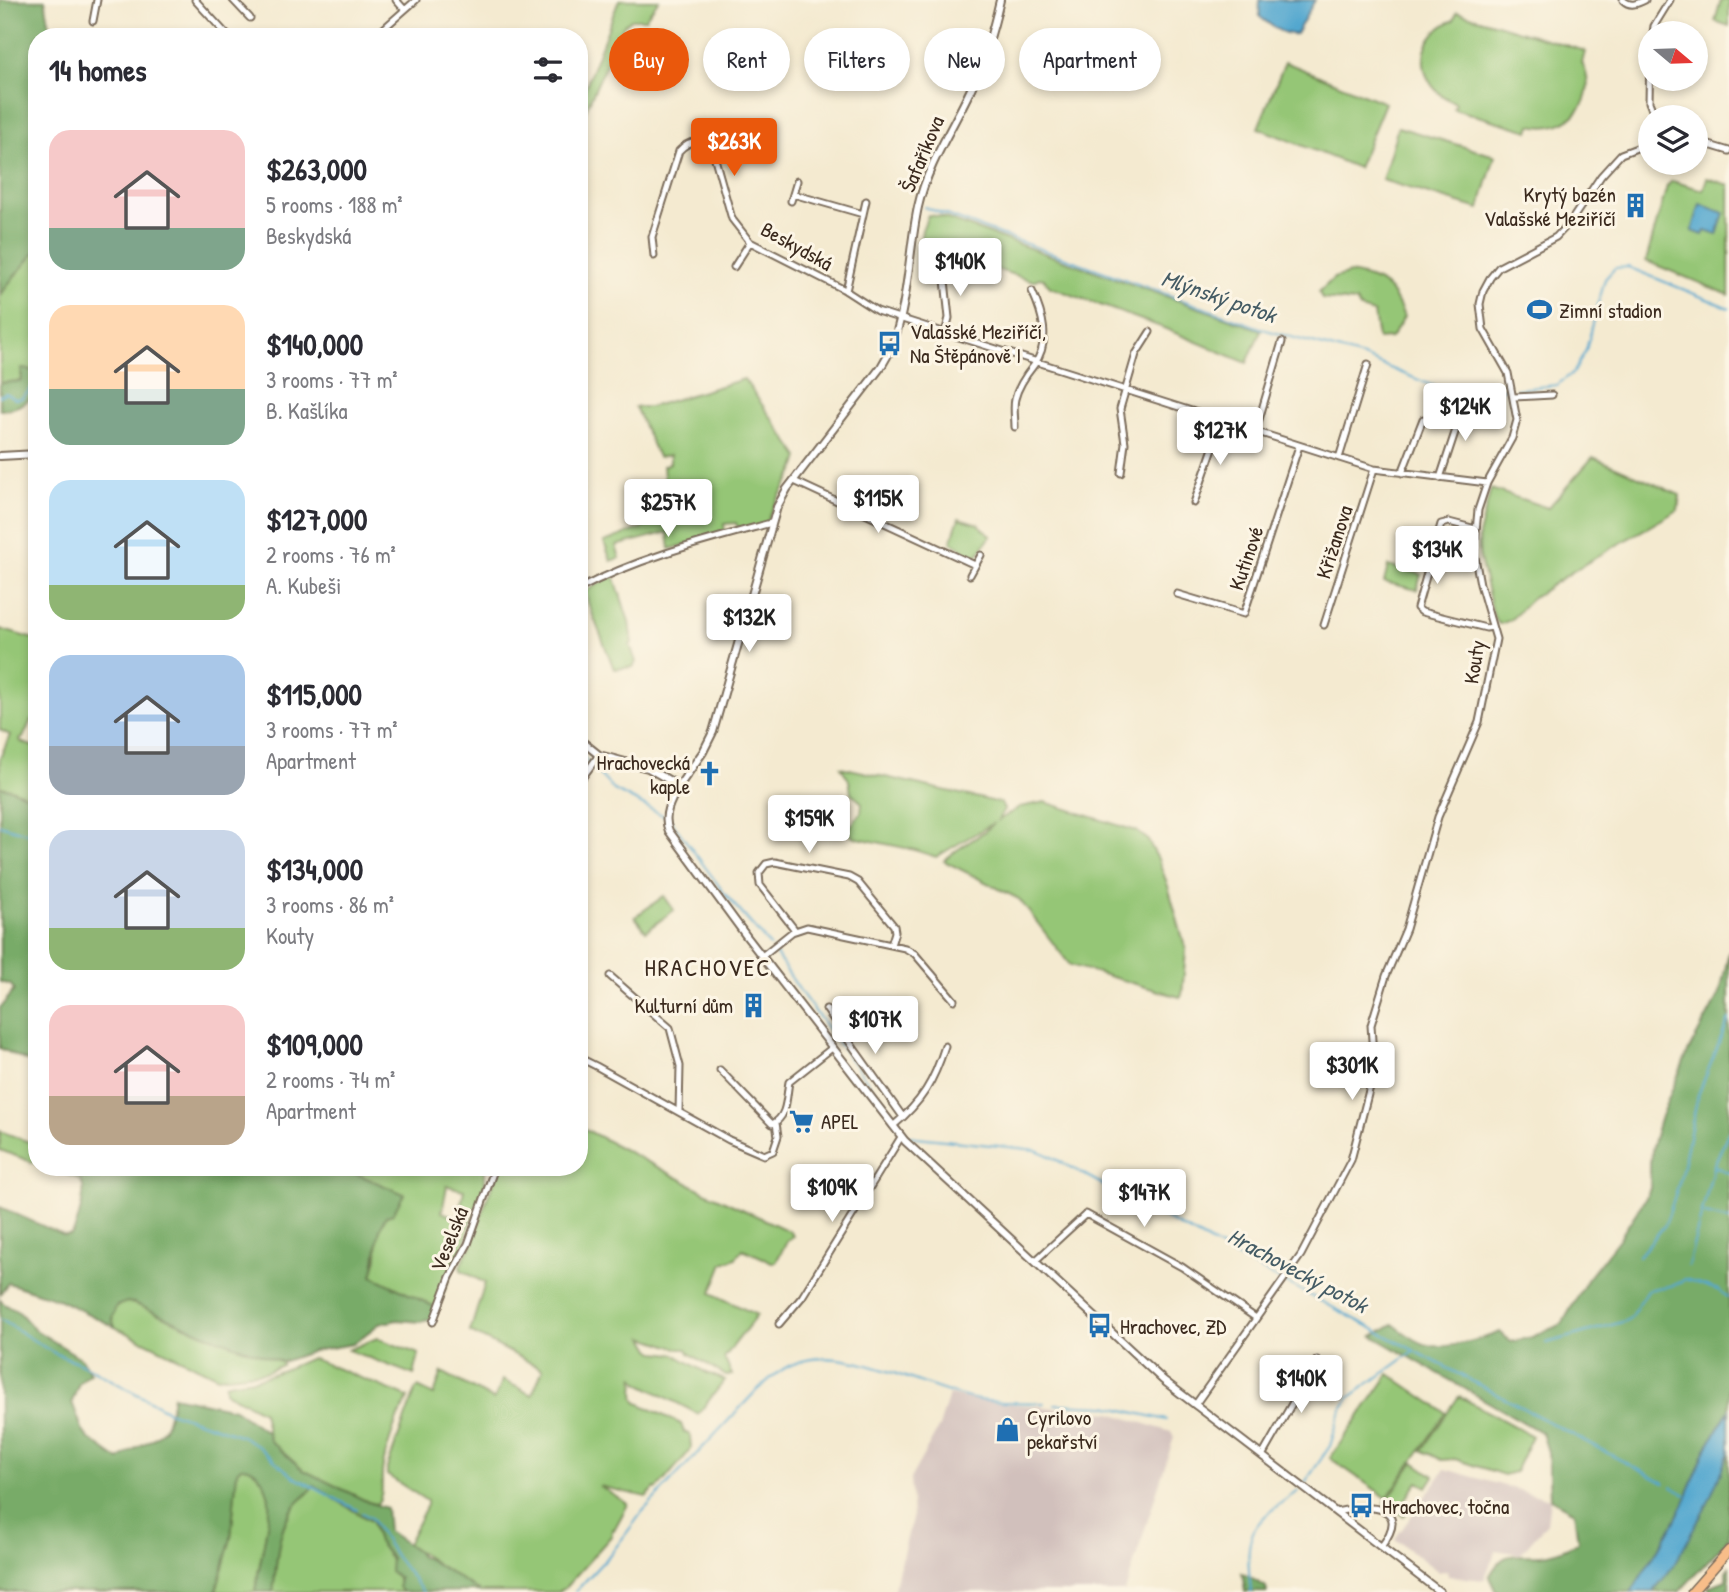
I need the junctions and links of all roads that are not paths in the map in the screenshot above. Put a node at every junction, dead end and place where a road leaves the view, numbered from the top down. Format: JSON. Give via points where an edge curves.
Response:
{"nodes":[{"id":1,"x":97,"y":0,"type":"edge"},
{"id":2,"x":194,"y":0,"type":"edge"},
{"id":3,"x":233,"y":0,"type":"edge"},
{"id":4,"x":396,"y":0,"type":"edge"},
{"id":5,"x":416,"y":0,"type":"edge"},
{"id":6,"x":1000,"y":0,"type":"edge"},
{"id":7,"x":1623,"y":0,"type":"edge"},
{"id":8,"x":1645,"y":0,"type":"edge"},
{"id":9,"x":1670,"y":0,"type":"edge"},
{"id":10,"x":404,"y":9,"type":"junction"},
{"id":11,"x":250,"y":18,"type":"dead end"},
{"id":12,"x":1657,"y":21,"type":"edge"},
{"id":13,"x":93,"y":22,"type":"dead end"},
{"id":14,"x":220,"y":28,"type":"edge"},
{"id":15,"x":384,"y":28,"type":"edge"},
{"id":16,"x":1708,"y":145,"type":"edge"},
{"id":17,"x":1638,"y":148,"type":"edge"},
{"id":18,"x":1729,"y":151,"type":"edge"},
{"id":19,"x":797,"y":181,"type":"dead end"},
{"id":20,"x":866,"y":201,"type":"dead end"},
{"id":21,"x":863,"y":214,"type":"junction"},
{"id":22,"x":750,"y":242,"type":"junction"},
{"id":23,"x":654,"y":257,"type":"dead end"},
{"id":24,"x":943,"y":261,"type":"dead end"},
{"id":25,"x":734,"y":267,"type":"dead end"},
{"id":26,"x":846,"y":290,"type":"junction"},
{"id":27,"x":1032,"y":291,"type":"dead end"},
{"id":28,"x":900,"y":318,"type":"junction"},
{"id":29,"x":1150,"y":332,"type":"dead end"},
{"id":30,"x":945,"y":333,"type":"junction"},
{"id":31,"x":1282,"y":342,"type":"dead end"},
{"id":32,"x":1036,"y":362,"type":"junction"},
{"id":33,"x":1368,"y":364,"type":"dead end"},
{"id":34,"x":1125,"y":391,"type":"junction"},
{"id":35,"x":1552,"y":395,"type":"dead end"},
{"id":36,"x":1514,"y":397,"type":"junction"},
{"id":37,"x":1466,"y":399,"type":"dead end"},
{"id":38,"x":1423,"y":419,"type":"dead end"},
{"id":39,"x":1222,"y":422,"type":"junction"},
{"id":40,"x":1016,"y":427,"type":"dead end"},
{"id":41,"x":1255,"y":433,"type":"junction"},
{"id":42,"x":1299,"y":446,"type":"junction"},
{"id":43,"x":28,"y":454,"type":"edge"},
{"id":44,"x":0,"y":456,"type":"edge"},
{"id":45,"x":1339,"y":458,"type":"junction"},
{"id":46,"x":1374,"y":469,"type":"junction"},
{"id":47,"x":1121,"y":473,"type":"dead end"},
{"id":48,"x":1402,"y":473,"type":"junction"},
{"id":49,"x":1440,"y":478,"type":"junction"},
{"id":50,"x":793,"y":481,"type":"junction"},
{"id":51,"x":1487,"y":483,"type":"junction"},
{"id":52,"x":1194,"y":503,"type":"dead end"},
{"id":53,"x":771,"y":523,"type":"junction"},
{"id":54,"x":1476,"y":529,"type":"junction"},
{"id":55,"x":981,"y":555,"type":"dead end"},
{"id":56,"x":975,"y":565,"type":"junction"},
{"id":57,"x":970,"y":575,"type":"dead end"},
{"id":58,"x":588,"y":584,"type":"edge"},
{"id":59,"x":1177,"y":594,"type":"dead end"},
{"id":60,"x":1324,"y":625,"type":"dead end"},
{"id":61,"x":1492,"y":628,"type":"junction"},
{"id":62,"x":588,"y":746,"type":"edge"},
{"id":63,"x":599,"y":755,"type":"junction"},
{"id":64,"x":588,"y":771,"type":"edge"},
{"id":65,"x":679,"y":786,"type":"junction"},
{"id":66,"x":795,"y":930,"type":"junction"},
{"id":67,"x":891,"y":945,"type":"junction"},
{"id":68,"x":765,"y":954,"type":"junction"},
{"id":69,"x":610,"y":976,"type":"dead end"},
{"id":70,"x":954,"y":1000,"type":"dead end"},
{"id":71,"x":826,"y":1009,"type":"dead end"},
{"id":72,"x":945,"y":1046,"type":"dead end"},
{"id":73,"x":832,"y":1048,"type":"junction"},
{"id":74,"x":588,"y":1062,"type":"edge"},
{"id":75,"x":720,"y":1070,"type":"dead end"},
{"id":76,"x":679,"y":1112,"type":"junction"},
{"id":77,"x":898,"y":1122,"type":"junction"},
{"id":78,"x":776,"y":1123,"type":"junction"},
{"id":79,"x":901,"y":1137,"type":"junction"},
{"id":80,"x":492,"y":1176,"type":"edge"},
{"id":81,"x":1035,"y":1261,"type":"junction"},
{"id":82,"x":1256,"y":1318,"type":"junction"},
{"id":83,"x":433,"y":1322,"type":"dead end"},
{"id":84,"x":779,"y":1324,"type":"dead end"},
{"id":85,"x":1317,"y":1360,"type":"dead end"},
{"id":86,"x":1195,"y":1405,"type":"junction"},
{"id":87,"x":1262,"y":1456,"type":"junction"},
{"id":88,"x":1336,"y":1512,"type":"junction"},
{"id":89,"x":1381,"y":1547,"type":"junction"},
{"id":90,"x":1729,"y":1550,"type":"edge"},
{"id":91,"x":1440,"y":1592,"type":"edge"},
{"id":92,"x":1692,"y":1592,"type":"edge"}],
"edges":[{"from":1,"to":13,"type":"street"},
{"from":2,"to":14,"type":"street"},
{"from":3,"to":11,"type":"street"},
{"from":4,"to":10,"type":"street"},
{"from":5,"to":10,"type":"street"},
{"from":6,"to":28,"type":"street","name":"Šafaříkova","via":[[977,75],[919,202]]},
{"from":7,"to":8,"type":"street","via":[[1630,5]]},
{"from":9,"to":12,"type":"street"},
{"from":10,"to":15,"type":"street"},
{"from":16,"to":18,"type":"street"},
{"from":17,"to":36,"type":"street","name":"Kouty","via":[[1621,154],[1611,164],[1556,237],[1499,268],[1483,290],[1483,329],[1508,373]]},
{"from":19,"to":21,"type":"street","via":[[792,197]]},
{"from":20,"to":21,"type":"street"},
{"from":21,"to":26,"type":"street"},
{"from":22,"to":23,"type":"street","name":"Beskydská","via":[[732,219],[712,148],[690,141],[679,150],[652,237]]},
{"from":22,"to":25,"type":"street"},
{"from":22,"to":26,"type":"street","name":"Beskydská"},
{"from":24,"to":30,"type":"street","via":[[949,318]]},
{"from":26,"to":28,"type":"street","name":"Beskydská","via":[[874,309]]},
{"from":27,"to":32,"type":"street","via":[[1045,327]]},
{"from":28,"to":30,"type":"street","name":"Beskydská"},
{"from":28,"to":50,"type":"street","name":"Šafaříkova","via":[[881,367]]},
{"from":29,"to":34,"type":"street","via":[[1136,354]]},
{"from":30,"to":32,"type":"street","name":"Beskydská"},
{"from":31,"to":41,"type":"street"},
{"from":32,"to":34,"type":"street","name":"Beskydská"},
{"from":32,"to":40,"type":"street","via":[[1014,400]]},
{"from":33,"to":45,"type":"street"},
{"from":34,"to":39,"type":"street","name":"Beskydská"},
{"from":34,"to":47,"type":"street","via":[[1120,409],[1125,443]]},
{"from":35,"to":36,"type":"street"},
{"from":36,"to":51,"type":"street","name":"Kouty","via":[[1514,430]]},
{"from":37,"to":49,"type":"street"},
{"from":38,"to":48,"type":"street"},
{"from":39,"to":41,"type":"street","name":"Beskydská"},
{"from":39,"to":52,"type":"street"},
{"from":41,"to":42,"type":"street","name":"Beskydská"},
{"from":42,"to":45,"type":"street","name":"Beskydská"},
{"from":42,"to":59,"type":"street","name":"Kutinové","via":[[1244,614]]},
{"from":43,"to":44,"type":"street"},
{"from":45,"to":46,"type":"street","name":"Beskydská"},
{"from":46,"to":48,"type":"street","name":"Beskydská"},
{"from":46,"to":60,"type":"street","name":"Křižanova"},
{"from":48,"to":49,"type":"street","name":"Beskydská"},
{"from":49,"to":51,"type":"street","name":"Beskydská"},
{"from":50,"to":53,"type":"street","name":"Šafaříkova"},
{"from":50,"to":56,"type":"street"},
{"from":51,"to":54,"type":"street","name":"Kouty"},
{"from":53,"to":58,"type":"street","via":[[660,555]]},
{"from":53,"to":65,"type":"street","name":"Šafaříkova","via":[[713,732]]},
{"from":54,"to":61,"type":"street","name":"Kouty","via":[[1474,552]]},
{"from":54,"to":61,"type":"street","via":[[1441,524],[1417,608]]},
{"from":55,"to":56,"type":"street"},
{"from":56,"to":57,"type":"street"},
{"from":61,"to":82,"type":"street","name":"Kouty","via":[[1495,646],[1479,722],[1438,817],[1406,929],[1371,1025],[1374,1071],[1351,1160],[1301,1255]]},
{"from":62,"to":63,"type":"street"},
{"from":63,"to":64,"type":"street"},
{"from":63,"to":65,"type":"street","via":[[649,768]]},
{"from":65,"to":68,"type":"street","name":"Šafaříkova","via":[[667,817],[671,835]]},
{"from":66,"to":67,"type":"street","via":[[807,927]]},
{"from":66,"to":67,"type":"street","via":[[760,885],[759,873],[769,863],[858,882],[894,926]]},
{"from":66,"to":68,"type":"street"},
{"from":67,"to":70,"type":"street","via":[[915,954]]},
{"from":68,"to":73,"type":"street"},
{"from":69,"to":76,"type":"street","via":[[670,1028],[680,1066]]},
{"from":71,"to":77,"type":"street"},
{"from":72,"to":77,"type":"street","via":[[936,1076]]},
{"from":73,"to":77,"type":"street"},
{"from":73,"to":78,"type":"street","via":[[789,1082],[786,1109]]},
{"from":74,"to":76,"type":"street"},
{"from":75,"to":78,"type":"street"},
{"from":76,"to":78,"type":"street","via":[[764,1155],[773,1152]]},
{"from":77,"to":79,"type":"street"},
{"from":79,"to":81,"type":"street"},
{"from":79,"to":84,"type":"street","via":[[802,1297]]},
{"from":80,"to":83,"type":"street","name":"Veselská"},
{"from":81,"to":82,"type":"street","via":[[1086,1214],[1182,1267]]},
{"from":81,"to":86,"type":"street"},
{"from":82,"to":86,"type":"street","name":"Kouty"},
{"from":85,"to":87,"type":"street"},
{"from":86,"to":87,"type":"street"},
{"from":87,"to":88,"type":"street"},
{"from":88,"to":89,"type":"street"},
{"from":88,"to":89,"type":"street","via":[[1388,1512],[1393,1527]]},
{"from":89,"to":91,"type":"street"},
{"from":90,"to":92,"type":"main road"}]}
